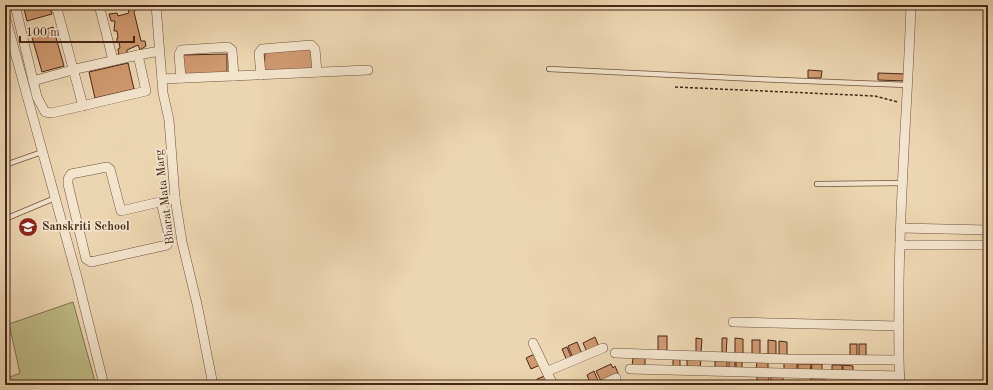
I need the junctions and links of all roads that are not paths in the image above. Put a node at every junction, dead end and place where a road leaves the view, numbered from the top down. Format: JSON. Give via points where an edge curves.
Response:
{"nodes":[{"id":1,"x":15,"y":5,"type":"edge"},
{"id":2,"x":56,"y":5,"type":"edge"},
{"id":3,"x":99,"y":5,"type":"edge"},
{"id":4,"x":156,"y":5,"type":"edge"},
{"id":5,"x":911,"y":5,"type":"edge"},
{"id":6,"x":5,"y":16,"type":"edge"},
{"id":7,"x":160,"y":51,"type":"junction"},
{"id":8,"x":138,"y":55,"type":"junction"},
{"id":9,"x":113,"y":60,"type":"junction"},
{"id":10,"x":550,"y":69,"type":"dead end"},
{"id":11,"x":74,"y":70,"type":"junction"},
{"id":12,"x":368,"y":70,"type":"dead end"},
{"id":13,"x":317,"y":72,"type":"junction"},
{"id":14,"x":261,"y":75,"type":"junction"},
{"id":15,"x":234,"y":76,"type":"junction"},
{"id":16,"x":181,"y":78,"type":"junction"},
{"id":17,"x":162,"y":79,"type":"junction"},
{"id":18,"x":33,"y":81,"type":"junction"},
{"id":19,"x":908,"y":85,"type":"junction"},
{"id":20,"x":83,"y":106,"type":"junction"},
{"id":21,"x":42,"y":152,"type":"junction"},
{"id":22,"x":5,"y":165,"type":"edge"},
{"id":23,"x":903,"y":183,"type":"junction"},
{"id":24,"x":817,"y":184,"type":"dead end"},
{"id":25,"x":55,"y":198,"type":"junction"},
{"id":26,"x":175,"y":198,"type":"junction"},
{"id":27,"x":161,"y":202,"type":"junction"},
{"id":28,"x":5,"y":219,"type":"edge"},
{"id":29,"x":901,"y":228,"type":"junction"},
{"id":30,"x":988,"y":230,"type":"edge"},
{"id":31,"x":900,"y":245,"type":"junction"},
{"id":32,"x":988,"y":245,"type":"edge"},
{"id":33,"x":733,"y":322,"type":"dead end"},
{"id":34,"x":899,"y":326,"type":"junction"},
{"id":35,"x":533,"y":343,"type":"dead end"},
{"id":36,"x":603,"y":348,"type":"dead end"},
{"id":37,"x":615,"y":353,"type":"dead end"},
{"id":38,"x":898,"y":360,"type":"junction"},
{"id":39,"x":630,"y":369,"type":"dead end"},
{"id":40,"x":548,"y":371,"type":"junction"},
{"id":41,"x":616,"y":378,"type":"dead end"},
{"id":42,"x":900,"y":380,"type":"edge"},
{"id":43,"x":104,"y":385,"type":"edge"},
{"id":44,"x":212,"y":385,"type":"edge"},
{"id":45,"x":553,"y":385,"type":"edge"},
{"id":46,"x":601,"y":385,"type":"edge"}],
"edges":[{"from":1,"to":18,"type":"street"},
{"from":2,"to":11,"type":"street"},
{"from":3,"to":9,"type":"street"},
{"from":4,"to":7,"type":"street","name":"Bharat Mata Marg"},
{"from":5,"to":19,"type":"street"},
{"from":6,"to":21,"type":"street"},
{"from":7,"to":8,"type":"street"},
{"from":7,"to":17,"type":"street","name":"Bharat Mata Marg"},
{"from":8,"to":9,"type":"street"},
{"from":8,"to":20,"type":"street","via":[[146,91]]},
{"from":9,"to":11,"type":"street"},
{"from":10,"to":19,"type":"lane"},
{"from":11,"to":18,"type":"street"},
{"from":11,"to":20,"type":"street"},
{"from":12,"to":13,"type":"street"},
{"from":13,"to":14,"type":"street"},
{"from":13,"to":14,"type":"street","via":[[315,49],[311,45],[262,48]]},
{"from":14,"to":15,"type":"street"},
{"from":15,"to":16,"type":"street"},
{"from":15,"to":16,"type":"street","via":[[232,50],[228,47],[181,50]]},
{"from":16,"to":17,"type":"street"},
{"from":17,"to":26,"type":"street","name":"Bharat Mata Marg","via":[[169,120]]},
{"from":18,"to":20,"type":"street","via":[[37,97],[45,112],[52,113]]},
{"from":19,"to":23,"type":"street"},
{"from":21,"to":22,"type":"lane"},
{"from":21,"to":25,"type":"street"},
{"from":23,"to":24,"type":"lane"},
{"from":23,"to":29,"type":"street"},
{"from":25,"to":28,"type":"lane"},
{"from":25,"to":43,"type":"street"},
{"from":26,"to":27,"type":"street"},
{"from":26,"to":44,"type":"street","name":"Bharat Mata Marg"},
{"from":27,"to":27,"type":"street","via":[[170,240],[167,245],[91,262],[86,259],[68,179],[71,174],[107,167],[121,211]]},
{"from":29,"to":30,"type":"street"},
{"from":29,"to":31,"type":"street"},
{"from":31,"to":32,"type":"street"},
{"from":31,"to":34,"type":"street"},
{"from":33,"to":34,"type":"street"},
{"from":34,"to":38,"type":"street"},
{"from":35,"to":40,"type":"street"},
{"from":36,"to":40,"type":"street"},
{"from":37,"to":38,"type":"street","via":[[788,360]]},
{"from":38,"to":42,"type":"street"},
{"from":39,"to":42,"type":"street"},
{"from":40,"to":45,"type":"street"},
{"from":41,"to":46,"type":"street"}]}
